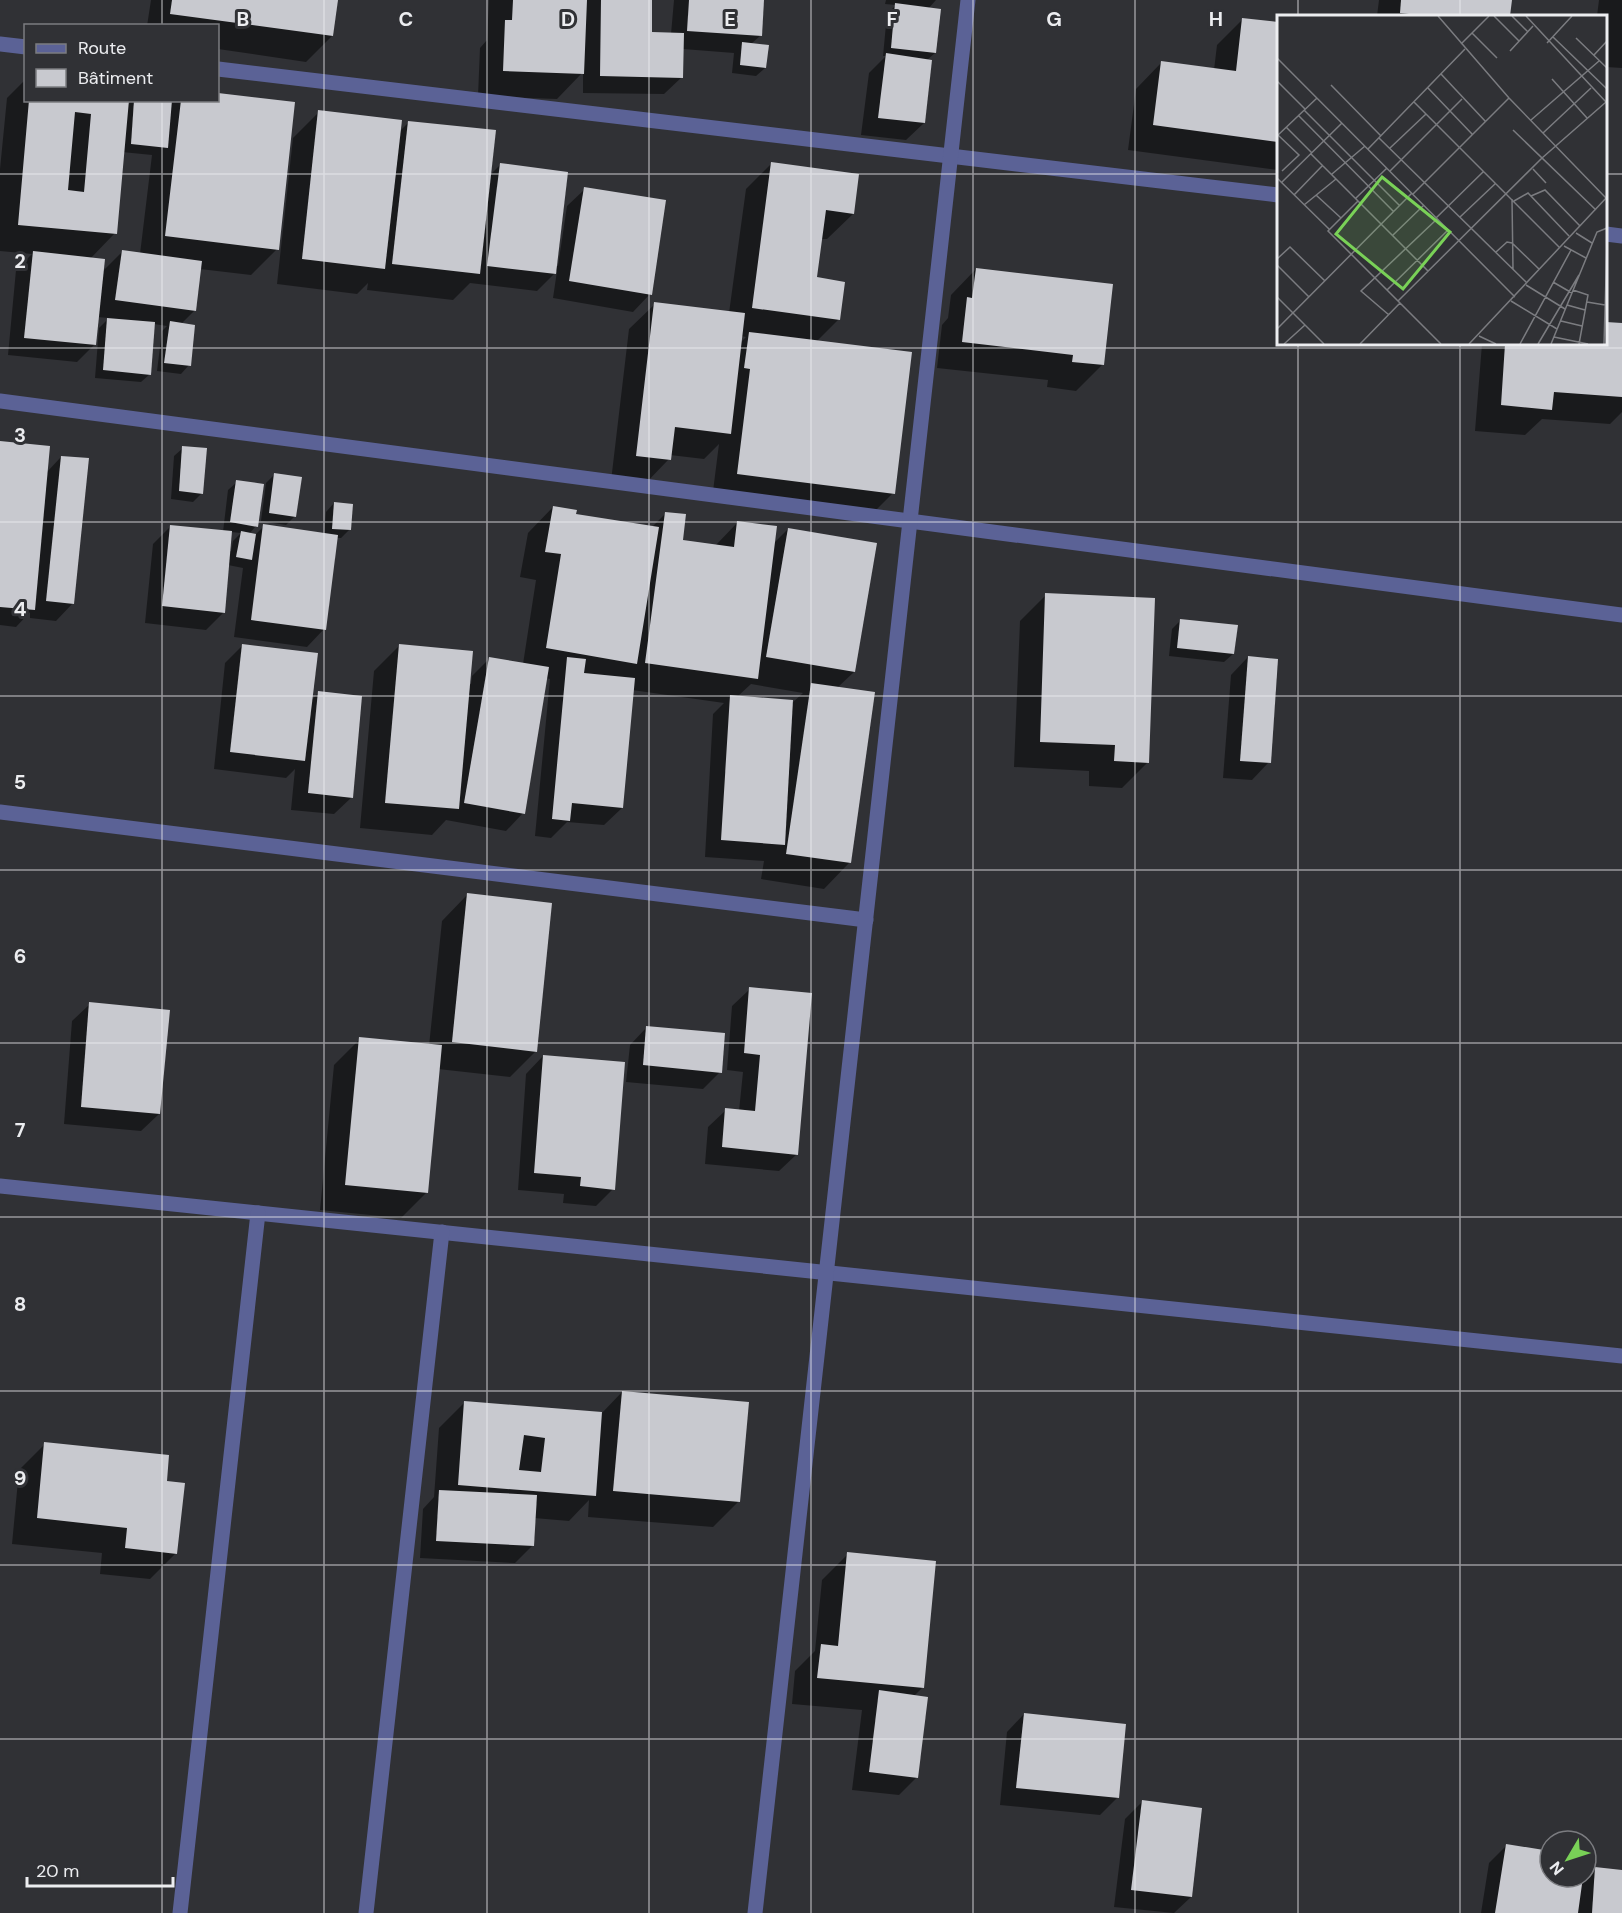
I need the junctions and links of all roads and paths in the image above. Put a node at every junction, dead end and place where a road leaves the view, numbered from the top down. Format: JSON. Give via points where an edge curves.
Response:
{"nodes":[{"id":1,"x":968,"y":0,"type":"edge"},
{"id":2,"x":0,"y":44,"type":"edge"},
{"id":3,"x":24,"y":47,"type":"edge"},
{"id":4,"x":219,"y":69,"type":"edge"},
{"id":5,"x":951,"y":156,"type":"junction"},
{"id":6,"x":1277,"y":195,"type":"edge"},
{"id":7,"x":1607,"y":234,"type":"edge"},
{"id":8,"x":1622,"y":236,"type":"edge"},
{"id":9,"x":0,"y":401,"type":"edge"},
{"id":10,"x":910,"y":521,"type":"junction"},
{"id":11,"x":1622,"y":615,"type":"edge"},
{"id":12,"x":0,"y":812,"type":"edge"},
{"id":13,"x":866,"y":920,"type":"junction"},
{"id":14,"x":0,"y":1186,"type":"edge"},
{"id":15,"x":258,"y":1213,"type":"junction"},
{"id":16,"x":442,"y":1232,"type":"junction"},
{"id":17,"x":826,"y":1272,"type":"junction"},
{"id":18,"x":1622,"y":1356,"type":"edge"},
{"id":19,"x":180,"y":1913,"type":"edge"},
{"id":20,"x":366,"y":1913,"type":"edge"},
{"id":21,"x":755,"y":1913,"type":"edge"}],
"edges":[{"from":1,"to":5,"type":"street"},
{"from":2,"to":3,"type":"street"},
{"from":4,"to":5,"type":"street"},
{"from":5,"to":6,"type":"street"},
{"from":5,"to":10,"type":"street"},
{"from":7,"to":8,"type":"street"},
{"from":9,"to":10,"type":"street"},
{"from":10,"to":11,"type":"street"},
{"from":10,"to":13,"type":"street"},
{"from":12,"to":13,"type":"street"},
{"from":13,"to":17,"type":"street"},
{"from":14,"to":15,"type":"street"},
{"from":15,"to":16,"type":"street"},
{"from":15,"to":19,"type":"street"},
{"from":16,"to":17,"type":"street"},
{"from":16,"to":20,"type":"street"},
{"from":17,"to":18,"type":"street"},
{"from":17,"to":21,"type":"street"}]}
